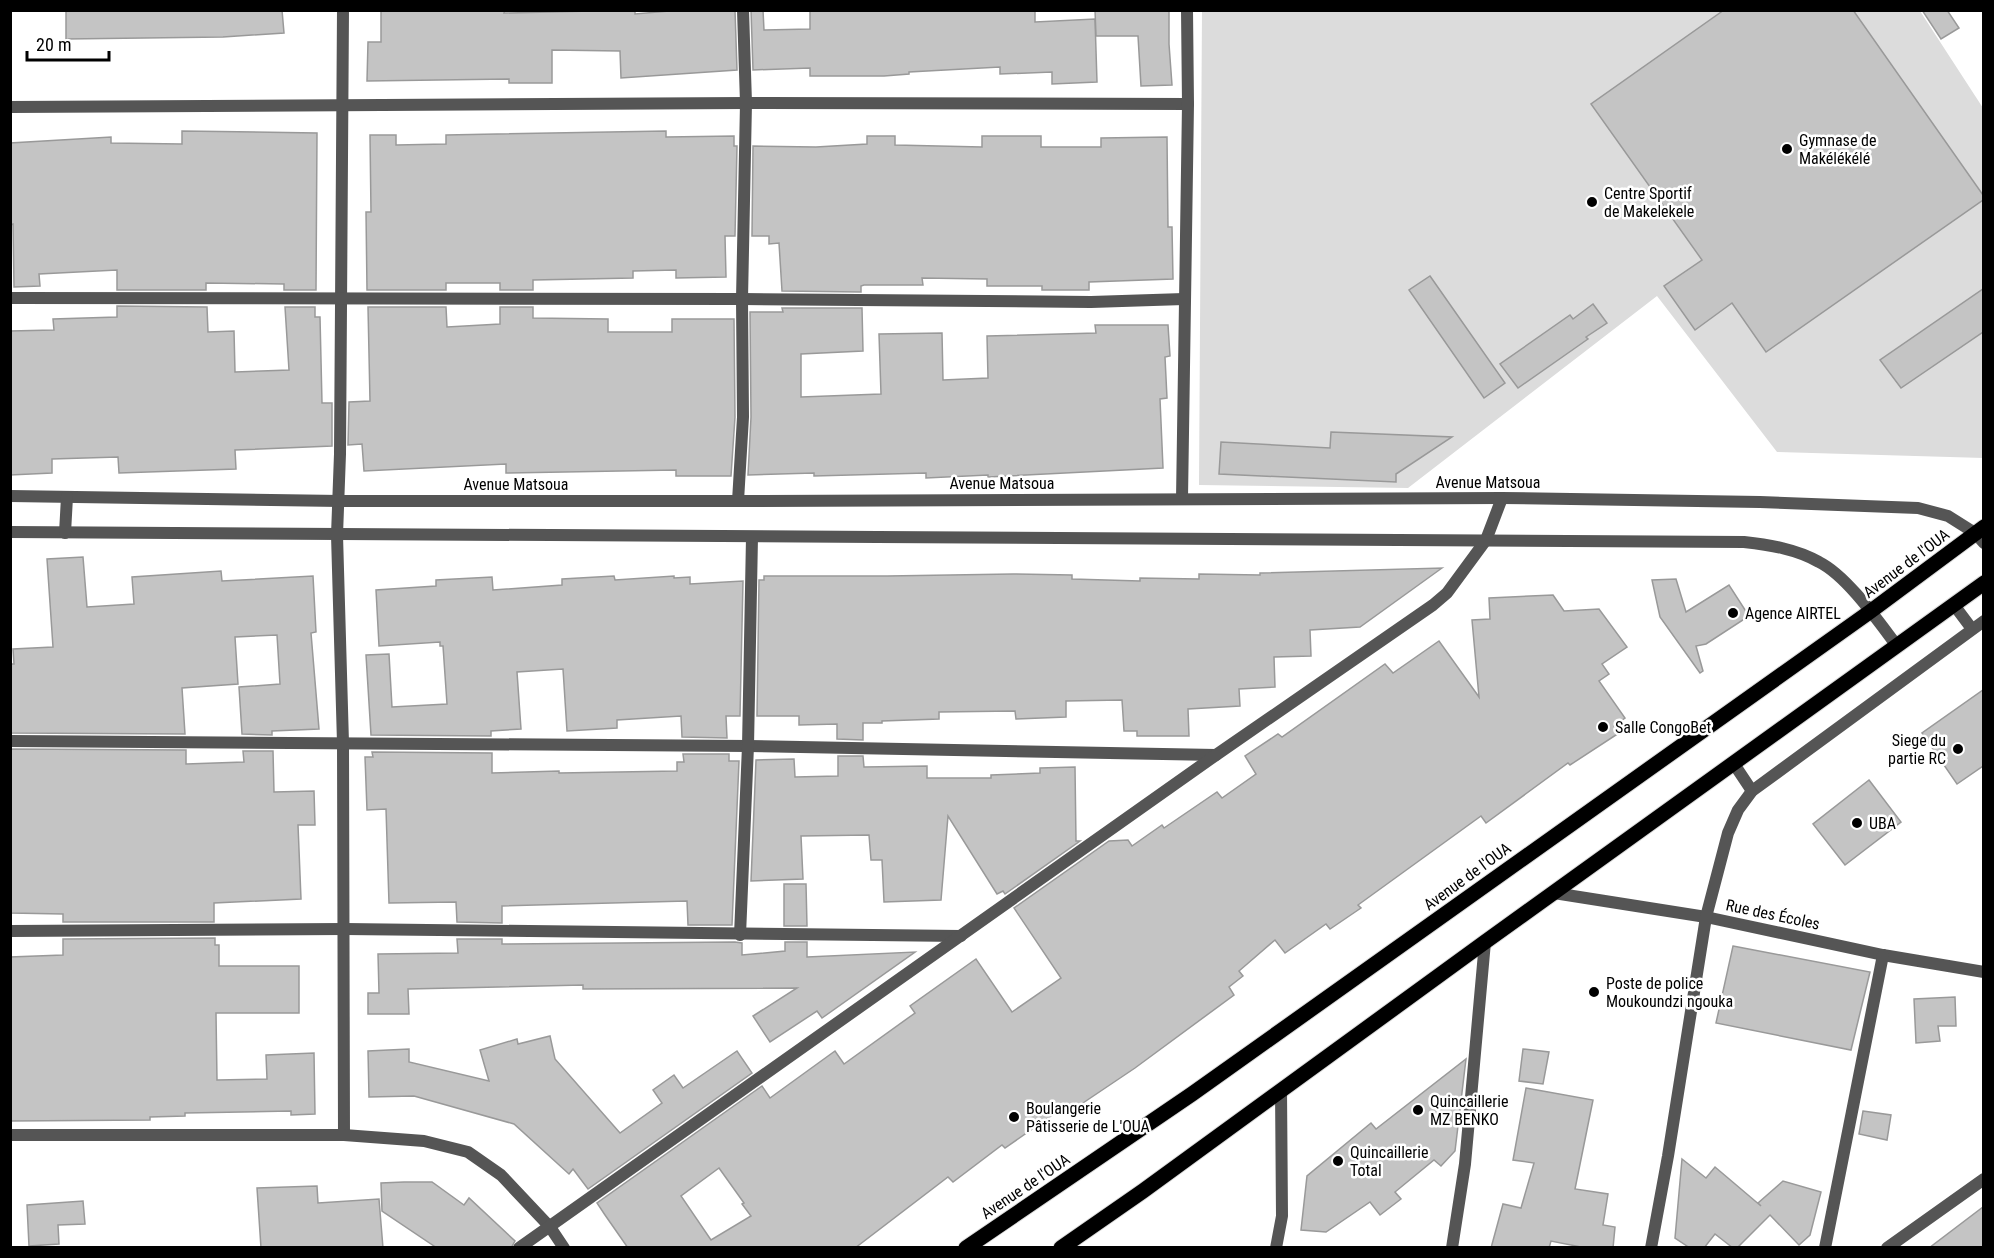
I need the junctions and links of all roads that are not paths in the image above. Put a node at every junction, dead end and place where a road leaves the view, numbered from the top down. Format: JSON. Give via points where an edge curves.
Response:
{"nodes":[{"id":1,"x":343,"y":10,"type":"edge"},
{"id":2,"x":743,"y":10,"type":"edge"},
{"id":3,"x":1187,"y":10,"type":"edge"},
{"id":4,"x":746,"y":103,"type":"junction"},
{"id":5,"x":1188,"y":104,"type":"junction"},
{"id":6,"x":343,"y":105,"type":"junction"},
{"id":7,"x":10,"y":107,"type":"edge"},
{"id":8,"x":10,"y":298,"type":"edge"},
{"id":9,"x":340,"y":299,"type":"junction"},
{"id":10,"x":742,"y":299,"type":"junction"},
{"id":11,"x":1184,"y":299,"type":"junction"},
{"id":12,"x":10,"y":496,"type":"edge"},
{"id":13,"x":67,"y":497,"type":"junction"},
{"id":14,"x":1182,"y":498,"type":"junction"},
{"id":15,"x":1502,"y":498,"type":"junction"},
{"id":16,"x":340,"y":501,"type":"junction"},
{"id":17,"x":738,"y":501,"type":"junction"},
{"id":18,"x":10,"y":532,"type":"edge"},
{"id":19,"x":65,"y":533,"type":"junction"},
{"id":20,"x":337,"y":535,"type":"junction"},
{"id":21,"x":1981,"y":535,"type":"edge"},
{"id":22,"x":752,"y":537,"type":"junction"},
{"id":23,"x":1486,"y":540,"type":"junction"},
{"id":24,"x":1983,"y":583,"type":"edge"},
{"id":25,"x":1954,"y":605,"type":"junction"},
{"id":26,"x":1871,"y":611,"type":"junction"},
{"id":27,"x":1983,"y":621,"type":"edge"},
{"id":28,"x":1972,"y":629,"type":"junction"},
{"id":29,"x":1897,"y":646,"type":"junction"},
{"id":30,"x":10,"y":741,"type":"edge"},
{"id":31,"x":343,"y":744,"type":"junction"},
{"id":32,"x":748,"y":746,"type":"junction"},
{"id":33,"x":1216,"y":755,"type":"junction"},
{"id":34,"x":1734,"y":764,"type":"junction"},
{"id":35,"x":1752,"y":791,"type":"junction"},
{"id":36,"x":1554,"y":893,"type":"junction"},
{"id":37,"x":1706,"y":917,"type":"junction"},
{"id":38,"x":345,"y":929,"type":"junction"},
{"id":39,"x":10,"y":931,"type":"edge"},
{"id":40,"x":740,"y":935,"type":"junction"},
{"id":41,"x":961,"y":936,"type":"junction"},
{"id":42,"x":1485,"y":942,"type":"junction"},
{"id":43,"x":1883,"y":955,"type":"junction"},
{"id":44,"x":1983,"y":972,"type":"edge"},
{"id":45,"x":1281,"y":1090,"type":"junction"},
{"id":46,"x":10,"y":1135,"type":"edge"},
{"id":47,"x":344,"y":1135,"type":"junction"},
{"id":48,"x":1983,"y":1179,"type":"edge"},
{"id":49,"x":550,"y":1227,"type":"junction"},
{"id":50,"x":519,"y":1248,"type":"edge"},
{"id":51,"x":564,"y":1248,"type":"edge"},
{"id":52,"x":966,"y":1248,"type":"edge"},
{"id":53,"x":1061,"y":1248,"type":"edge"},
{"id":54,"x":1276,"y":1248,"type":"edge"},
{"id":55,"x":1452,"y":1248,"type":"edge"},
{"id":56,"x":1652,"y":1248,"type":"edge"},
{"id":57,"x":1825,"y":1248,"type":"edge"},
{"id":58,"x":1887,"y":1248,"type":"edge"}],
"edges":[{"from":1,"to":6,"type":"street"},
{"from":2,"to":4,"type":"street"},
{"from":3,"to":5,"type":"street"},
{"from":4,"to":5,"type":"street"},
{"from":4,"to":6,"type":"street"},
{"from":4,"to":10,"type":"street"},
{"from":5,"to":11,"type":"street"},
{"from":6,"to":7,"type":"street"},
{"from":6,"to":9,"type":"street"},
{"from":8,"to":9,"type":"street"},
{"from":9,"to":10,"type":"street"},
{"from":9,"to":16,"type":"street"},
{"from":10,"to":11,"type":"street"},
{"from":10,"to":17,"type":"street","via":[[743,417]]},
{"from":11,"to":14,"type":"street"},
{"from":12,"to":13,"type":"street","name":"Avenue Matsoua"},
{"from":13,"to":16,"type":"street","name":"Avenue Matsoua"},
{"from":13,"to":19,"type":"street"},
{"from":14,"to":15,"type":"street","name":"Avenue Matsoua"},
{"from":14,"to":17,"type":"street","name":"Avenue Matsoua"},
{"from":15,"to":21,"type":"street","name":"Avenue Matsoua","via":[[1918,508],[1948,516]]},
{"from":15,"to":23,"type":"street"},
{"from":16,"to":17,"type":"street","name":"Avenue Matsoua"},
{"from":16,"to":20,"type":"street"},
{"from":18,"to":19,"type":"street"},
{"from":19,"to":20,"type":"street"},
{"from":20,"to":22,"type":"street"},
{"from":20,"to":31,"type":"street"},
{"from":21,"to":26,"type":"main road","name":"Avenue de l'OUA"},
{"from":22,"to":23,"type":"street"},
{"from":22,"to":32,"type":"street"},
{"from":23,"to":26,"type":"street","via":[[1771,545],[1821,562]]},
{"from":23,"to":33,"type":"street","via":[[1433,605]]},
{"from":24,"to":25,"type":"main road"},
{"from":25,"to":28,"type":"street"},
{"from":25,"to":29,"type":"main road"},
{"from":26,"to":29,"type":"street"},
{"from":26,"to":52,"type":"main road","name":"Avenue de l'OUA","via":[[1192,1094]]},
{"from":27,"to":28,"type":"street"},
{"from":28,"to":35,"type":"street"},
{"from":29,"to":34,"type":"main road"},
{"from":30,"to":31,"type":"street"},
{"from":31,"to":32,"type":"street"},
{"from":31,"to":38,"type":"street"},
{"from":32,"to":33,"type":"street"},
{"from":32,"to":40,"type":"street"},
{"from":33,"to":41,"type":"street"},
{"from":34,"to":35,"type":"street"},
{"from":34,"to":36,"type":"main road"},
{"from":35,"to":37,"type":"street","via":[[1728,833]]},
{"from":36,"to":37,"type":"street","name":"Rue des Écoles"},
{"from":36,"to":42,"type":"main road"},
{"from":37,"to":43,"type":"street","name":"Rue des Écoles"},
{"from":37,"to":56,"type":"street"},
{"from":38,"to":39,"type":"street"},
{"from":38,"to":40,"type":"street"},
{"from":38,"to":47,"type":"street"},
{"from":40,"to":41,"type":"street"},
{"from":41,"to":49,"type":"street"},
{"from":42,"to":45,"type":"main road"},
{"from":42,"to":55,"type":"street","via":[[1465,1164]]},
{"from":43,"to":44,"type":"street","name":"Rue des Écoles"},
{"from":43,"to":57,"type":"street"},
{"from":45,"to":53,"type":"main road"},
{"from":45,"to":54,"type":"street","via":[[1282,1216]]},
{"from":46,"to":47,"type":"street"},
{"from":47,"to":49,"type":"street","via":[[424,1140],[468,1152],[501,1175]]},
{"from":48,"to":58,"type":"street"},
{"from":49,"to":50,"type":"street"},
{"from":49,"to":51,"type":"street"}]}
